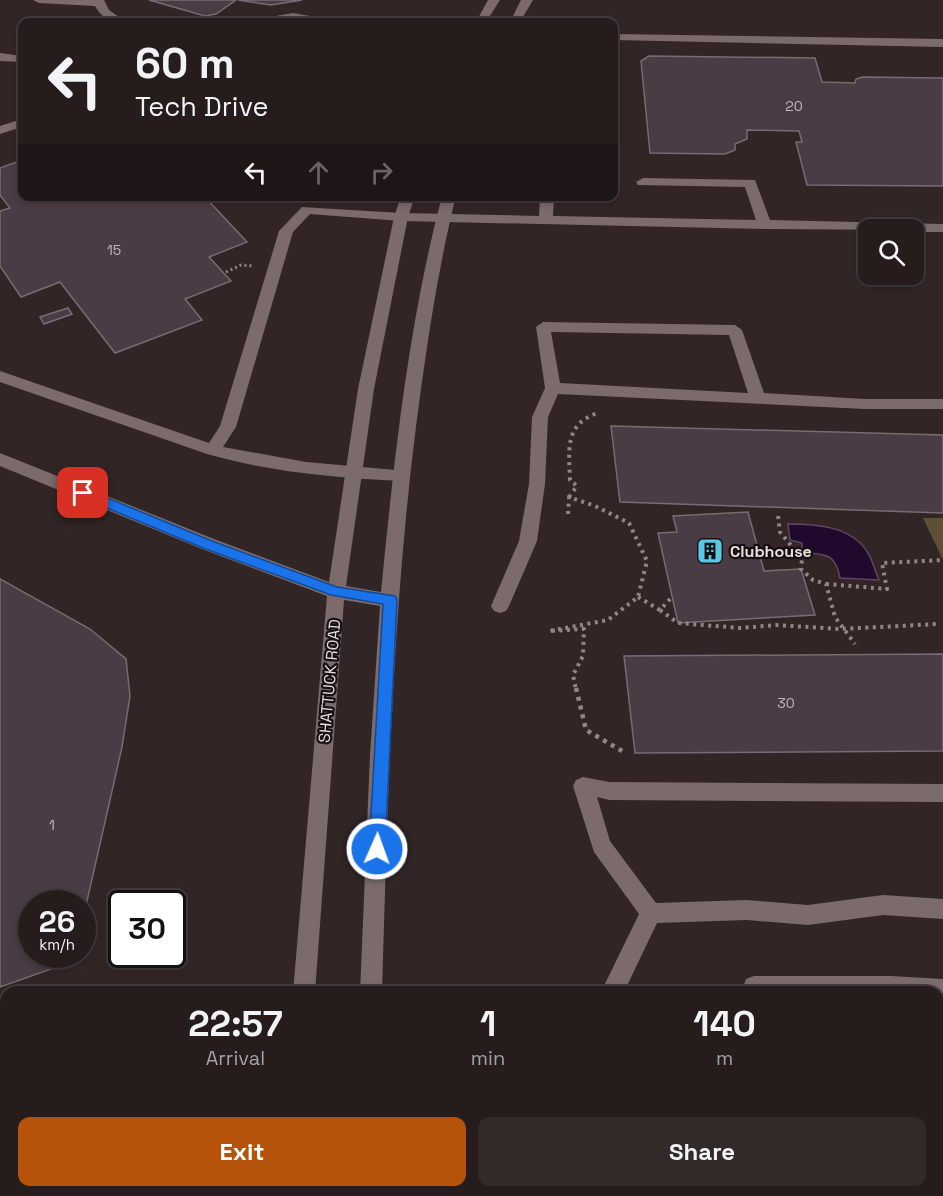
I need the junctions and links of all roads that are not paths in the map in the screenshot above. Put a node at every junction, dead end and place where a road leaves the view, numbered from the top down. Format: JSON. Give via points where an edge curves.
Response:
{"nodes":[{"id":1,"x":39,"y":0,"type":"edge"},
{"id":2,"x":494,"y":0,"type":"edge"},
{"id":3,"x":527,"y":0,"type":"edge"},
{"id":4,"x":98,"y":1,"type":"edge"},
{"id":5,"x":114,"y":18,"type":"edge"},
{"id":6,"x":285,"y":18,"type":"edge"},
{"id":7,"x":306,"y":18,"type":"edge"},
{"id":8,"x":483,"y":18,"type":"edge"},
{"id":9,"x":517,"y":18,"type":"edge"},
{"id":10,"x":618,"y":37,"type":"edge"},
{"id":11,"x":943,"y":43,"type":"edge"},
{"id":12,"x":0,"y":58,"type":"edge"},
{"id":13,"x":18,"y":60,"type":"edge"},
{"id":14,"x":18,"y":124,"type":"edge"},
{"id":15,"x":0,"y":130,"type":"edge"},
{"id":16,"x":643,"y":182,"type":"dead end"},
{"id":17,"x":406,"y":201,"type":"edge"},
{"id":18,"x":448,"y":201,"type":"edge"},
{"id":19,"x":547,"y":201,"type":"edge"},
{"id":20,"x":306,"y":203,"type":"edge"},
{"id":21,"x":401,"y":217,"type":"junction"},
{"id":22,"x":443,"y":218,"type":"junction"},
{"id":23,"x":546,"y":220,"type":"junction"},
{"id":24,"x":765,"y":225,"type":"junction"},
{"id":25,"x":943,"y":228,"type":"edge"},
{"id":26,"x":0,"y":376,"type":"edge"},
{"id":27,"x":553,"y":388,"type":"junction"},
{"id":28,"x":758,"y":399,"type":"junction"},
{"id":29,"x":943,"y":404,"type":"edge"},
{"id":30,"x":213,"y":450,"type":"junction"},
{"id":31,"x":0,"y":459,"type":"edge"},
{"id":32,"x":352,"y":472,"type":"junction"},
{"id":33,"x":401,"y":475,"type":"junction"},
{"id":34,"x":336,"y":592,"type":"junction"},
{"id":35,"x":390,"y":600,"type":"junction"},
{"id":36,"x":500,"y":606,"type":"dead end"},
{"id":37,"x":943,"y":793,"type":"edge"},
{"id":38,"x":943,"y":909,"type":"edge"},
{"id":39,"x":651,"y":913,"type":"junction"},
{"id":40,"x":304,"y":986,"type":"edge"},
{"id":41,"x":371,"y":986,"type":"edge"},
{"id":42,"x":615,"y":986,"type":"edge"}],
"edges":[{"from":1,"to":4,"type":"street"},
{"from":2,"to":8,"type":"street"},
{"from":3,"to":9,"type":"street"},
{"from":4,"to":5,"type":"street","via":[[104,12]]},
{"from":6,"to":7,"type":"street"},
{"from":10,"to":11,"type":"street"},
{"from":12,"to":13,"type":"street"},
{"from":14,"to":15,"type":"street"},
{"from":16,"to":24,"type":"street","via":[[750,183]]},
{"from":17,"to":21,"type":"street","name":"SHATTUCK ROAD"},
{"from":18,"to":22,"type":"street"},
{"from":19,"to":23,"type":"street"},
{"from":20,"to":21,"type":"street"},
{"from":20,"to":30,"type":"street","via":[[286,231],[228,427]]},
{"from":21,"to":22,"type":"street"},
{"from":21,"to":32,"type":"street","name":"SHATTUCK ROAD"},
{"from":22,"to":23,"type":"street"},
{"from":22,"to":33,"type":"street"},
{"from":23,"to":24,"type":"street"},
{"from":24,"to":25,"type":"street"},
{"from":26,"to":30,"type":"street"},
{"from":27,"to":28,"type":"street"},
{"from":27,"to":28,"type":"street","via":[[543,327],[735,330]]},
{"from":27,"to":36,"type":"street","via":[[540,417],[537,484],[528,541]]},
{"from":28,"to":29,"type":"street"},
{"from":30,"to":32,"type":"street","via":[[247,459]]},
{"from":31,"to":34,"type":"street"},
{"from":32,"to":33,"type":"street"},
{"from":32,"to":34,"type":"street","name":"SHATTUCK ROAD"},
{"from":33,"to":35,"type":"street"},
{"from":34,"to":35,"type":"street"},
{"from":34,"to":40,"type":"street","name":"SHATTUCK ROAD"},
{"from":35,"to":41,"type":"street"},
{"from":37,"to":39,"type":"street","via":[[609,791],[583,786],[601,845]]},
{"from":38,"to":39,"type":"street","via":[[882,906],[808,915],[747,910]]},
{"from":39,"to":42,"type":"street"}]}
